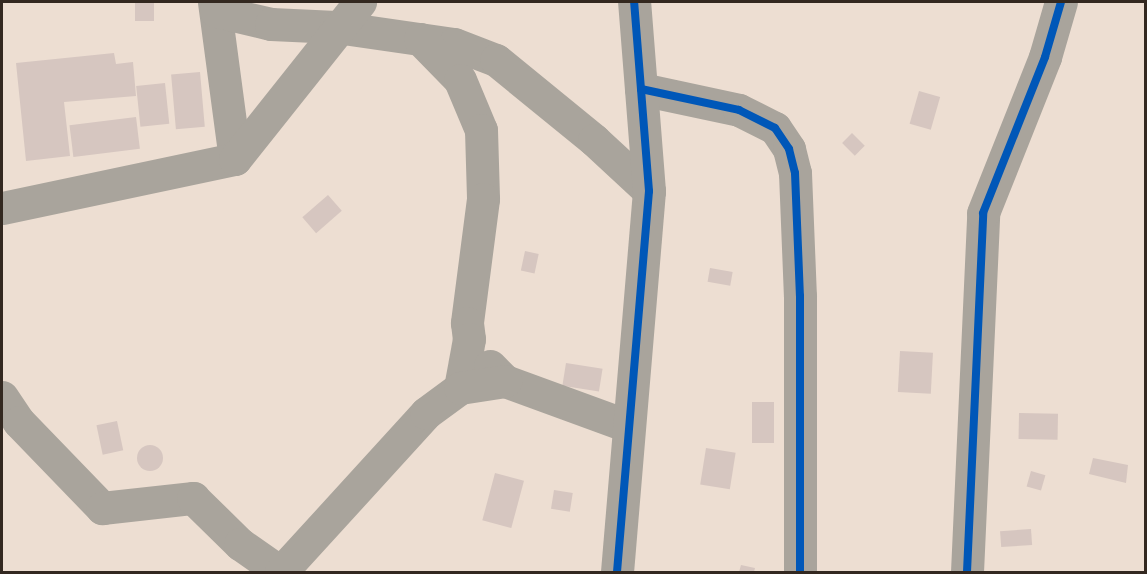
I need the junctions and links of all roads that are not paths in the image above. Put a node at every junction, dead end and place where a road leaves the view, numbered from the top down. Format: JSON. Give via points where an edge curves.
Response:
{"nodes":[{"id":1,"x":360,"y":2,"type":"edge"},
{"id":2,"x":634,"y":2,"type":"edge"},
{"id":3,"x":1061,"y":2,"type":"edge"},
{"id":4,"x":215,"y":6,"type":"edge"},
{"id":5,"x":336,"y":27,"type":"junction"},
{"id":6,"x":420,"y":39,"type":"junction"},
{"id":7,"x":641,"y":89,"type":"junction"},
{"id":8,"x":235,"y":159,"type":"junction"},
{"id":9,"x":649,"y":191,"type":"junction"},
{"id":10,"x":2,"y":208,"type":"edge"},
{"id":11,"x":469,"y":339,"type":"junction"},
{"id":12,"x":505,"y":381,"type":"junction"},
{"id":13,"x":460,"y":388,"type":"junction"},
{"id":14,"x":2,"y":397,"type":"edge"},
{"id":15,"x":628,"y":426,"type":"junction"},
{"id":16,"x":281,"y":573,"type":"edge"},
{"id":17,"x":617,"y":573,"type":"edge"},
{"id":18,"x":800,"y":573,"type":"edge"},
{"id":19,"x":967,"y":573,"type":"edge"}],
"edges":[{"from":1,"to":5,"type":"street"},
{"from":2,"to":7,"type":"street"},
{"from":3,"to":19,"type":"street","via":[[1045,57],[983,213]]},
{"from":4,"to":5,"type":"street","via":[[271,24]]},
{"from":4,"to":8,"type":"street"},
{"from":5,"to":6,"type":"street"},
{"from":5,"to":8,"type":"street"},
{"from":6,"to":9,"type":"street","via":[[454,44],[496,60]]},
{"from":6,"to":11,"type":"street","via":[[459,80],[481,130],[483,199],[467,323]]},
{"from":7,"to":9,"type":"street"},
{"from":7,"to":18,"type":"street","via":[[739,110],[775,128],[789,149],[795,173],[801,319]]},
{"from":8,"to":10,"type":"street"},
{"from":9,"to":15,"type":"street"},
{"from":11,"to":12,"type":"street","via":[[480,357]]},
{"from":11,"to":13,"type":"street"},
{"from":12,"to":13,"type":"street"},
{"from":12,"to":15,"type":"street"},
{"from":13,"to":16,"type":"street","via":[[426,413],[376,464]]},
{"from":14,"to":16,"type":"street","via":[[19,422],[102,508],[194,498],[240,544]]},
{"from":15,"to":17,"type":"street"}]}
